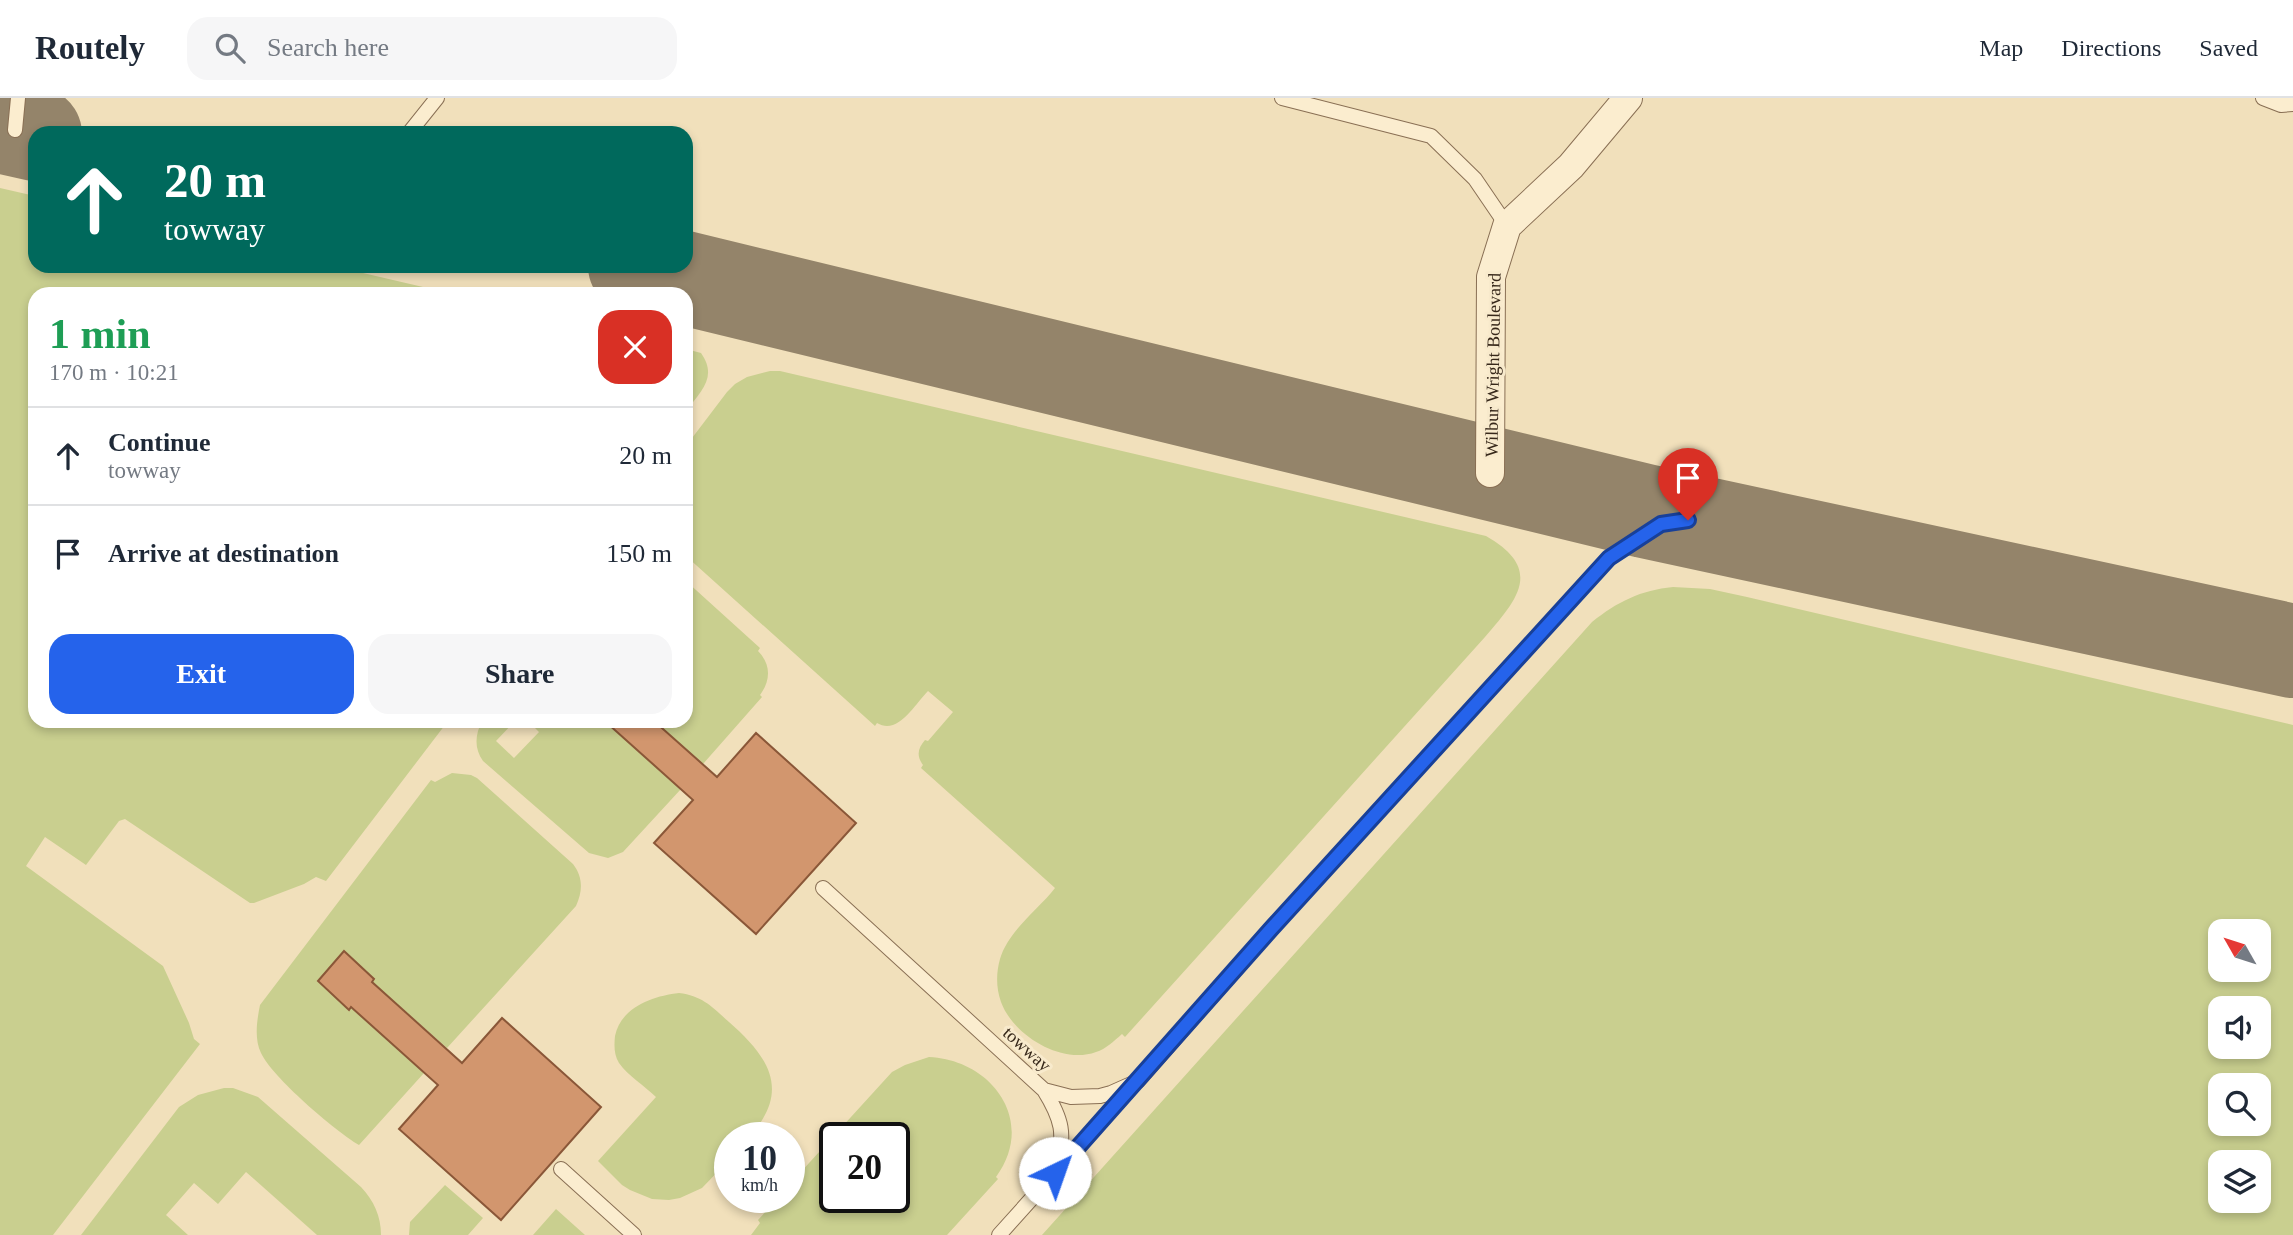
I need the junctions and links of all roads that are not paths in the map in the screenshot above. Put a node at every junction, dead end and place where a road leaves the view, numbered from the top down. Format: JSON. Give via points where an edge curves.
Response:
{"nodes":[{"id":1,"x":18,"y":98,"type":"edge"},
{"id":2,"x":437,"y":98,"type":"edge"},
{"id":3,"x":1282,"y":98,"type":"edge"},
{"id":4,"x":1628,"y":98,"type":"edge"},
{"id":5,"x":2263,"y":98,"type":"edge"},
{"id":6,"x":2293,"y":104,"type":"edge"},
{"id":7,"x":415,"y":126,"type":"edge"},
{"id":8,"x":15,"y":130,"type":"dead end"},
{"id":9,"x":1507,"y":226,"type":"junction"},
{"id":10,"x":1490,"y":473,"type":"dead end"},
{"id":11,"x":1688,"y":520,"type":"dead end"},
{"id":12,"x":823,"y":888,"type":"dead end"},
{"id":13,"x":1138,"y":1081,"type":"junction"},
{"id":14,"x":1044,"y":1090,"type":"junction"},
{"id":15,"x":561,"y":1170,"type":"dead end"},
{"id":16,"x":1055,"y":1173,"type":"junction"},
{"id":17,"x":634,"y":1235,"type":"edge"},
{"id":18,"x":999,"y":1235,"type":"edge"}],
"edges":[{"from":1,"to":8,"type":"lane"},
{"from":2,"to":7,"type":"lane"},
{"from":3,"to":9,"type":"lane","via":[[1431,136],[1475,179]]},
{"from":4,"to":9,"type":"street","name":"Wilbur Wright Boulevard","via":[[1571,166]]},
{"from":5,"to":6,"type":"lane"},
{"from":9,"to":10,"type":"street","name":"Wilbur Wright Boulevard","via":[[1490,277]]},
{"from":11,"to":13,"type":"lane","name":"towway","via":[[1661,524],[1609,558]]},
{"from":12,"to":14,"type":"lane","name":"towway"},
{"from":13,"to":14,"type":"lane","name":"towway","via":[[1091,1097]]},
{"from":13,"to":16,"type":"lane"},
{"from":14,"to":16,"type":"lane","via":[[1059,1114],[1061,1151]]},
{"from":15,"to":17,"type":"lane"},
{"from":16,"to":18,"type":"lane"}]}
